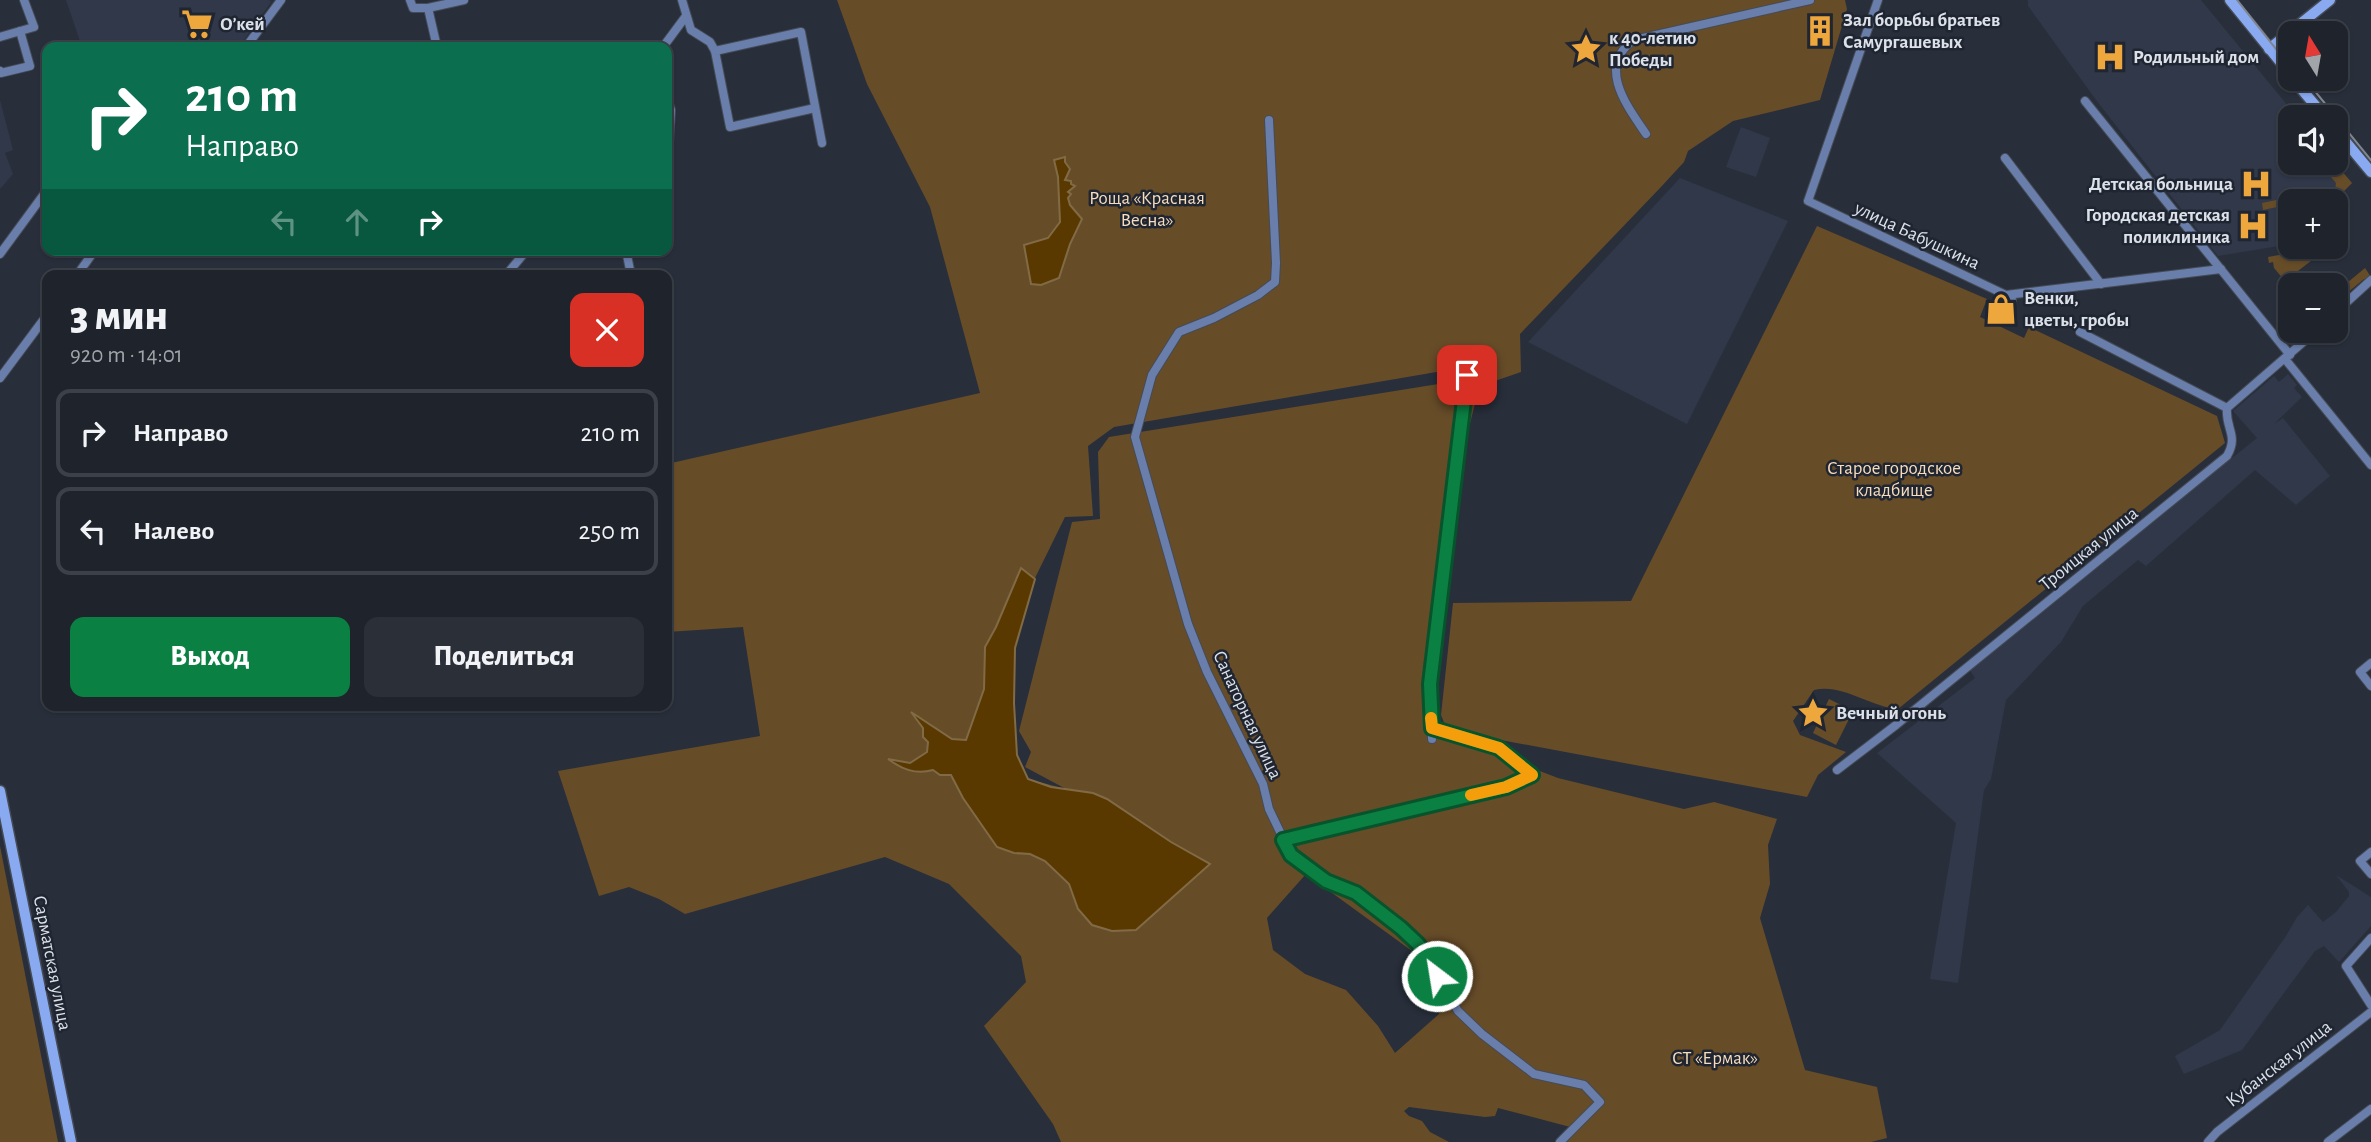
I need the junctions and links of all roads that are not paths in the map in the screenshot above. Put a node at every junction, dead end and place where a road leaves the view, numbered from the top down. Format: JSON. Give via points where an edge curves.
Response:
{"nodes":[{"id":1,"x":24,"y":0,"type":"edge"},
{"id":2,"x":281,"y":0,"type":"edge"},
{"id":3,"x":410,"y":0,"type":"edge"},
{"id":4,"x":464,"y":0,"type":"edge"},
{"id":5,"x":682,"y":0,"type":"edge"},
{"id":6,"x":1810,"y":0,"type":"edge"},
{"id":7,"x":1878,"y":0,"type":"edge"},
{"id":8,"x":2230,"y":0,"type":"edge"},
{"id":9,"x":2330,"y":0,"type":"edge"},
{"id":10,"x":428,"y":8,"type":"junction"},
{"id":11,"x":686,"y":16,"type":"junction"},
{"id":12,"x":20,"y":32,"type":"junction"},
{"id":13,"x":0,"y":37,"type":"edge"},
{"id":14,"x":250,"y":42,"type":"edge"},
{"id":15,"x":436,"y":42,"type":"edge"},
{"id":16,"x":667,"y":42,"type":"edge"},
{"id":17,"x":2269,"y":49,"type":"junction"},
{"id":18,"x":715,"y":51,"type":"junction"},
{"id":19,"x":2278,"y":60,"type":"edge"},
{"id":20,"x":0,"y":71,"type":"edge"},
{"id":21,"x":2304,"y":91,"type":"edge"},
{"id":22,"x":2085,"y":101,"type":"dead end"},
{"id":23,"x":2315,"y":105,"type":"edge"},
{"id":24,"x":815,"y":108,"type":"junction"},
{"id":25,"x":1269,"y":120,"type":"dead end"},
{"id":26,"x":1646,"y":134,"type":"dead end"},
{"id":27,"x":822,"y":143,"type":"dead end"},
{"id":28,"x":2348,"y":145,"type":"edge"},
{"id":29,"x":2005,"y":158,"type":"dead end"},
{"id":30,"x":2371,"y":172,"type":"edge"},
{"id":31,"x":42,"y":197,"type":"edge"},
{"id":32,"x":0,"y":254,"type":"edge"},
{"id":33,"x":522,"y":256,"type":"edge"},
{"id":34,"x":2221,"y":269,"type":"junction"},
{"id":35,"x":510,"y":270,"type":"edge"},
{"id":36,"x":2371,"y":280,"type":"edge"},
{"id":37,"x":2101,"y":284,"type":"junction"},
{"id":38,"x":2348,"y":301,"type":"edge"},
{"id":39,"x":42,"y":322,"type":"edge"},
{"id":40,"x":2080,"y":332,"type":"dead end"},
{"id":41,"x":2303,"y":343,"type":"edge"},
{"id":42,"x":2287,"y":357,"type":"junction"},
{"id":43,"x":1467,"y":375,"type":"dead end"},
{"id":44,"x":0,"y":378,"type":"edge"},
{"id":45,"x":2227,"y":408,"type":"junction"},
{"id":46,"x":2371,"y":465,"type":"edge"},
{"id":47,"x":2371,"y":663,"type":"edge"},
{"id":48,"x":2371,"y":686,"type":"edge"},
{"id":49,"x":1432,"y":728,"type":"junction"},
{"id":50,"x":1432,"y":739,"type":"dead end"},
{"id":51,"x":1837,"y":770,"type":"dead end"},
{"id":52,"x":0,"y":791,"type":"edge"},
{"id":53,"x":1283,"y":840,"type":"junction"},
{"id":54,"x":2371,"y":852,"type":"edge"},
{"id":55,"x":2371,"y":874,"type":"edge"},
{"id":56,"x":2371,"y":938,"type":"edge"},
{"id":57,"x":2371,"y":1005,"type":"edge"},
{"id":58,"x":2371,"y":1012,"type":"edge"},
{"id":59,"x":2371,"y":1109,"type":"edge"},
{"id":60,"x":71,"y":1142,"type":"edge"},
{"id":61,"x":1560,"y":1142,"type":"edge"},
{"id":62,"x":2207,"y":1142,"type":"edge"},
{"id":63,"x":2328,"y":1142,"type":"edge"}],
"edges":[{"from":1,"to":12,"type":"street","via":[[33,27]]},
{"from":2,"to":14,"type":"street"},
{"from":3,"to":10,"type":"street","via":[[413,8]]},
{"from":4,"to":10,"type":"street"},
{"from":5,"to":11,"type":"street"},
{"from":6,"to":26,"type":"street","via":[[1634,40],[1623,48],[1614,77]]},
{"from":7,"to":37,"type":"street","name":"улица Бабушкина","via":[[1808,201],[2009,298]]},
{"from":8,"to":17,"type":"main road"},
{"from":9,"to":17,"type":"main road"},
{"from":10,"to":15,"type":"street"},
{"from":11,"to":16,"type":"street"},
{"from":11,"to":18,"type":"street","via":[[691,30],[710,41]]},
{"from":12,"to":13,"type":"street"},
{"from":12,"to":20,"type":"street","via":[[30,66]]},
{"from":17,"to":19,"type":"main road"},
{"from":18,"to":24,"type":"street","via":[[730,127]]},
{"from":18,"to":24,"type":"street","via":[[802,32]]},
{"from":21,"to":23,"type":"main road"},
{"from":22,"to":34,"type":"street"},
{"from":24,"to":27,"type":"street"},
{"from":25,"to":53,"type":"street","name":"Санаторная улица","via":[[1275,282],[1179,332],[1152,375],[1135,437],[1188,624],[1263,784]]},
{"from":28,"to":30,"type":"main road"},
{"from":29,"to":37,"type":"street"},
{"from":31,"to":32,"type":"street"},
{"from":33,"to":35,"type":"street"},
{"from":34,"to":37,"type":"street"},
{"from":34,"to":42,"type":"street"},
{"from":36,"to":38,"type":"street"},
{"from":39,"to":44,"type":"street"},
{"from":40,"to":45,"type":"street"},
{"from":41,"to":42,"type":"street"},
{"from":42,"to":45,"type":"street"},
{"from":42,"to":46,"type":"street"},
{"from":43,"to":49,"type":"street","via":[[1430,684]]},
{"from":45,"to":51,"type":"street","name":"Троицкая улица","via":[[2234,437],[2227,456]]},
{"from":47,"to":48,"type":"street","via":[[2360,672]]},
{"from":49,"to":50,"type":"street"},
{"from":49,"to":53,"type":"street","via":[[1499,748],[1532,775],[1506,787]]},
{"from":52,"to":60,"type":"main road","name":"Сарматская улица"},
{"from":53,"to":61,"type":"street","name":"Санаторная улица","via":[[1291,855],[1326,881],[1356,893],[1418,944],[1458,1011],[1482,1034],[1534,1074],[1584,1085],[1600,1102]]},
{"from":54,"to":55,"type":"street","via":[[2360,861]]},
{"from":56,"to":57,"type":"street","via":[[2346,966]]},
{"from":58,"to":62,"type":"street","name":"Кубанская улица"},
{"from":59,"to":63,"type":"street"}]}
